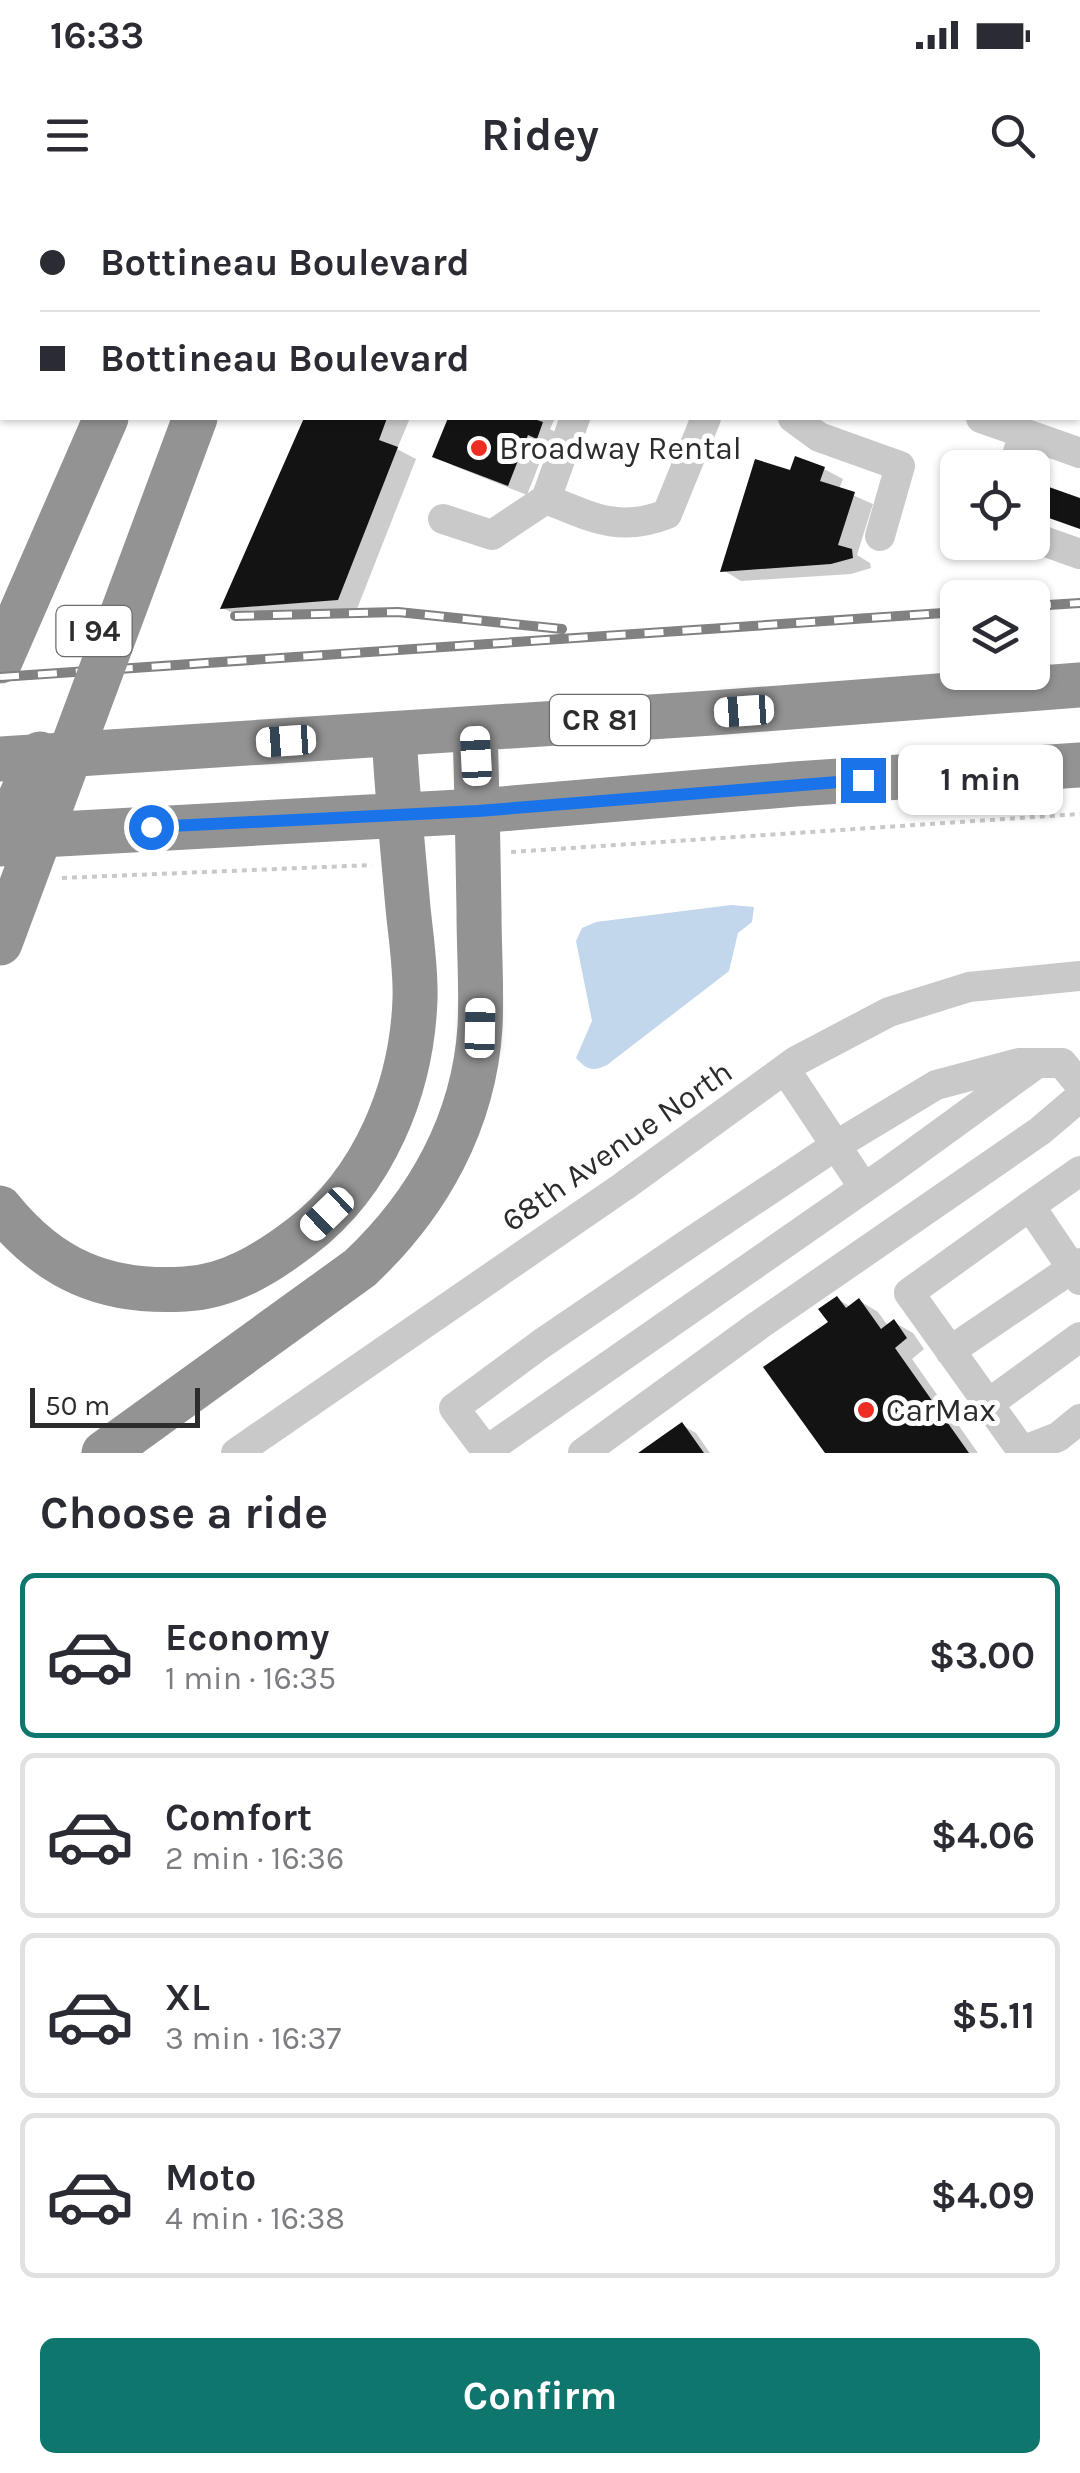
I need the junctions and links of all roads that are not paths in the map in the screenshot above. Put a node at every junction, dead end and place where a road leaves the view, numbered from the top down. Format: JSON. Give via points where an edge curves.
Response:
{"nodes":[{"id":1,"x":191,"y":420,"type":"edge"},
{"id":2,"x":191,"y":420,"type":"edge"},
{"id":3,"x":574,"y":420,"type":"edge"},
{"id":4,"x":705,"y":420,"type":"edge"},
{"id":5,"x":796,"y":420,"type":"edge"},
{"id":6,"x":988,"y":420,"type":"edge"},
{"id":7,"x":103,"y":426,"type":"edge"},
{"id":8,"x":1024,"y":433,"type":"junction"},
{"id":9,"x":1018,"y":450,"type":"edge"},
{"id":10,"x":1080,"y":453,"type":"edge"},
{"id":11,"x":546,"y":499,"type":"junction"},
{"id":12,"x":442,"y":518,"type":"dead end"},
{"id":13,"x":880,"y":536,"type":"dead end"},
{"id":14,"x":1050,"y":543,"type":"edge"},
{"id":15,"x":1080,"y":554,"type":"edge"},
{"id":16,"x":0,"y":631,"type":"edge"},
{"id":17,"x":0,"y":660,"type":"edge"},
{"id":18,"x":1080,"y":685,"type":"edge"},
{"id":19,"x":475,"y":729,"type":"junction"},
{"id":20,"x":394,"y":734,"type":"junction"},
{"id":21,"x":0,"y":759,"type":"edge"},
{"id":22,"x":1080,"y":765,"type":"edge"},
{"id":23,"x":478,"y":811,"type":"junction"},
{"id":24,"x":399,"y":814,"type":"junction"},
{"id":25,"x":0,"y":841,"type":"edge"},
{"id":26,"x":0,"y":943,"type":"edge"},
{"id":27,"x":1076,"y":976,"type":"edge"},
{"id":28,"x":1038,"y":1062,"type":"junction"},
{"id":29,"x":785,"y":1069,"type":"junction"},
{"id":30,"x":1080,"y":1085,"type":"edge"},
{"id":31,"x":1080,"y":1097,"type":"edge"},
{"id":32,"x":836,"y":1146,"type":"junction"},
{"id":33,"x":1080,"y":1171,"type":"edge"},
{"id":34,"x":864,"y":1188,"type":"junction"},
{"id":35,"x":1030,"y":1206,"type":"junction"},
{"id":36,"x":0,"y":1208,"type":"edge"},
{"id":37,"x":1077,"y":1270,"type":"edge"},
{"id":38,"x":1080,"y":1337,"type":"edge"},
{"id":39,"x":950,"y":1351,"type":"junction"},
{"id":40,"x":988,"y":1404,"type":"junction"},
{"id":41,"x":1080,"y":1419,"type":"edge"},
{"id":42,"x":487,"y":1452,"type":"edge"},
{"id":43,"x":104,"y":1453,"type":"edge"},
{"id":44,"x":236,"y":1453,"type":"edge"},
{"id":45,"x":583,"y":1453,"type":"edge"}],
"edges":[{"from":1,"to":25,"type":"highway","number":"I 94","bridge":true},
{"from":2,"to":26,"type":"highway","bridge":true},
{"from":3,"to":11,"type":"street"},
{"from":4,"to":11,"type":"street","via":[[667,514],[613,524]]},
{"from":5,"to":13,"type":"street","via":[[818,438],[900,466]]},
{"from":6,"to":8,"type":"street"},
{"from":7,"to":16,"type":"highway"},
{"from":7,"to":17,"type":"highway","number":"I 94"},
{"from":8,"to":9,"type":"street"},
{"from":8,"to":10,"type":"street"},
{"from":11,"to":12,"type":"street","via":[[492,536]]},
{"from":14,"to":15,"type":"street"},
{"from":18,"to":19,"type":"highway","number":"CR 81"},
{"from":19,"to":20,"type":"highway","number":"CR 81"},
{"from":19,"to":23,"type":"highway"},
{"from":20,"to":21,"type":"highway","number":"CR 81"},
{"from":20,"to":24,"type":"highway"},
{"from":22,"to":23,"type":"highway"},
{"from":23,"to":24,"type":"highway"},
{"from":23,"to":43,"type":"highway","via":[[480,1028],[448,1154],[380,1249]]},
{"from":24,"to":25,"type":"highway"},
{"from":24,"to":36,"type":"highway","via":[[415,986],[405,1072],[359,1177],[312,1230],[257,1268],[223,1282],[144,1289],[70,1270]]},
{"from":27,"to":29,"type":"street","name":"68th Avenue North","via":[[969,987],[889,1012]]},
{"from":28,"to":30,"type":"street","via":[[1062,1063]]},
{"from":28,"to":32,"type":"street","via":[[936,1085]]},
{"from":28,"to":34,"type":"street"},
{"from":29,"to":32,"type":"street"},
{"from":29,"to":44,"type":"street","name":"68th Avenue North"},
{"from":31,"to":45,"type":"street"},
{"from":32,"to":34,"type":"street"},
{"from":32,"to":42,"type":"street","via":[[454,1408]]},
{"from":33,"to":35,"type":"street"},
{"from":34,"to":42,"type":"street"},
{"from":35,"to":37,"type":"street"},
{"from":35,"to":39,"type":"street","via":[[909,1292]]},
{"from":37,"to":39,"type":"street"},
{"from":38,"to":40,"type":"street"},
{"from":39,"to":40,"type":"street"},
{"from":40,"to":41,"type":"street","via":[[1022,1451],[1058,1438]]}]}
